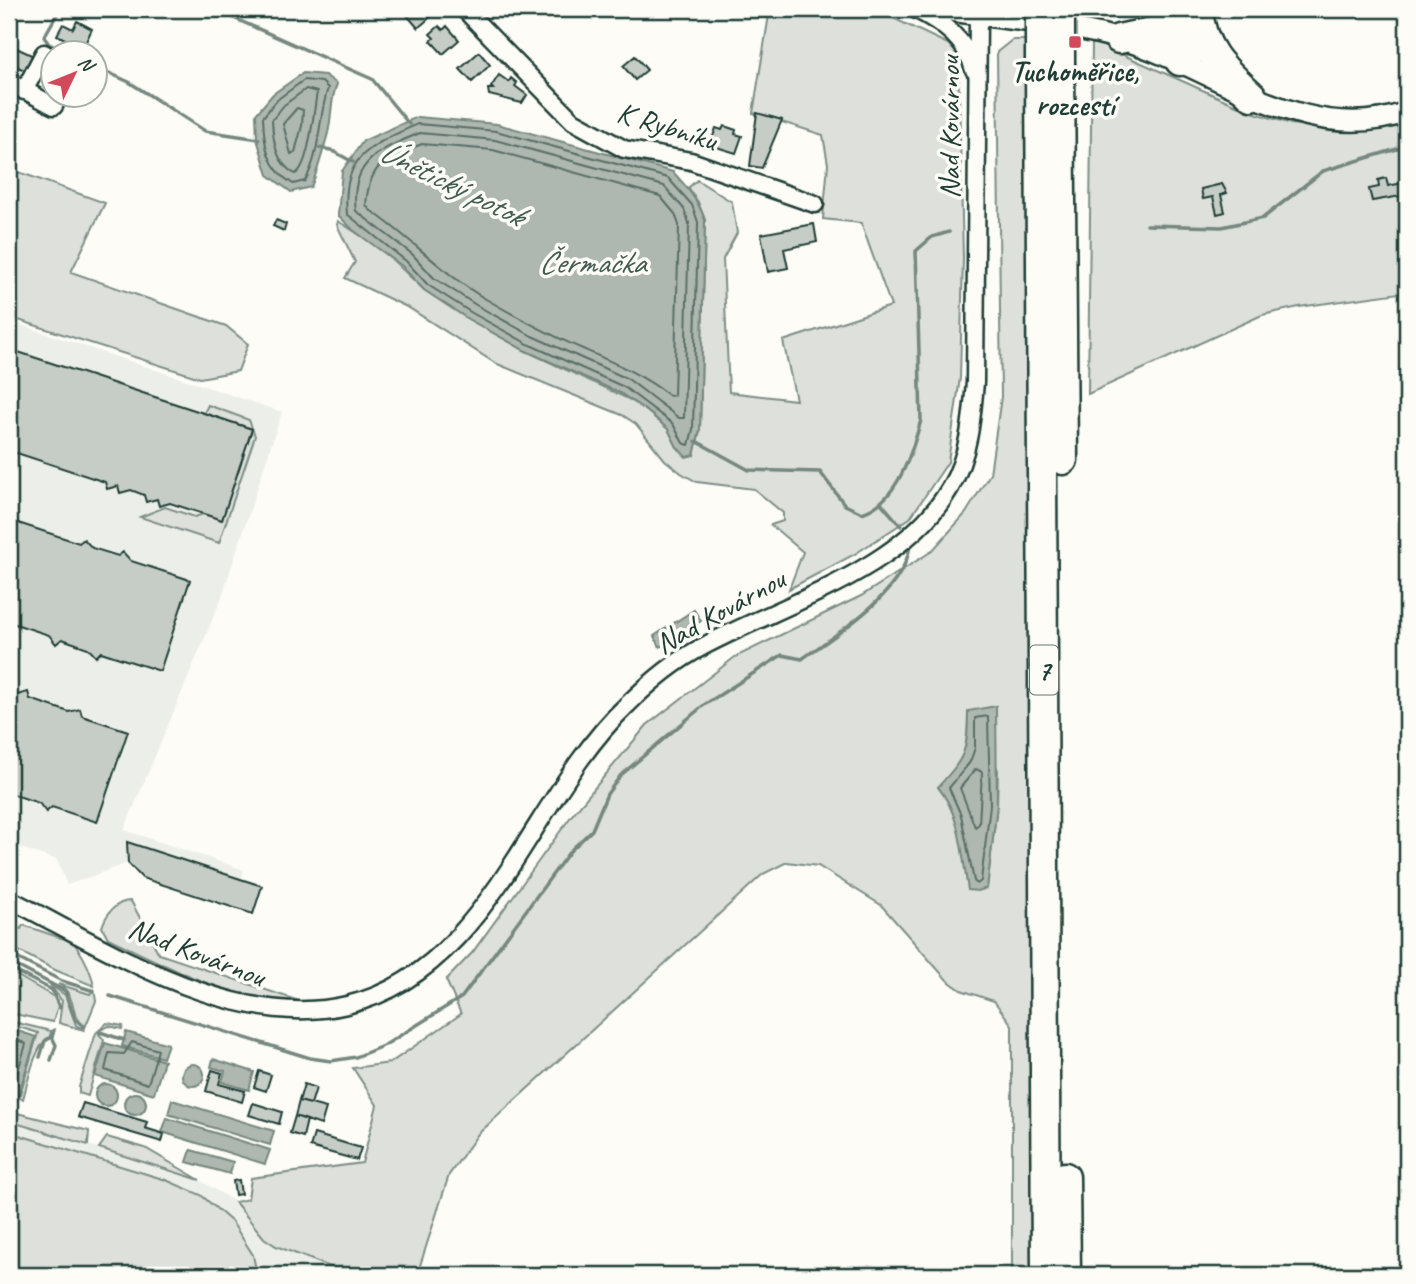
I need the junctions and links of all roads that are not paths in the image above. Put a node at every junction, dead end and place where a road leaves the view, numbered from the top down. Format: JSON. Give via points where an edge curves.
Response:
{"nodes":[{"id":1,"x":464,"y":9,"type":"edge"},
{"id":2,"x":915,"y":9,"type":"edge"},
{"id":3,"x":939,"y":9,"type":"edge"},
{"id":4,"x":1050,"y":15,"type":"edge"},
{"id":5,"x":1191,"y":15,"type":"edge"},
{"id":6,"x":978,"y":16,"type":"junction"},
{"id":7,"x":1119,"y":39,"type":"junction"},
{"id":8,"x":1180,"y":61,"type":"junction"},
{"id":9,"x":38,"y":64,"type":"edge"},
{"id":10,"x":1050,"y":66,"type":"junction"},
{"id":11,"x":9,"y":82,"type":"edge"},
{"id":12,"x":978,"y":86,"type":"junction"},
{"id":13,"x":24,"y":91,"type":"junction"},
{"id":14,"x":1252,"y":96,"type":"junction"},
{"id":15,"x":38,"y":98,"type":"edge"},
{"id":16,"x":1407,"y":112,"type":"edge"},
{"id":17,"x":815,"y":204,"type":"dead end"},
{"id":18,"x":9,"y":899,"type":"edge"},
{"id":19,"x":1046,"y":1275,"type":"edge"},
{"id":20,"x":1066,"y":1275,"type":"edge"}],
"edges":[{"from":1,"to":17,"type":"street","name":"K Rybníku","via":[[573,121],[624,149],[691,161]]},
{"from":2,"to":12,"type":"street","via":[[947,28],[962,44]]},
{"from":3,"to":6,"type":"street"},
{"from":4,"to":6,"type":"street"},
{"from":4,"to":7,"type":"street"},
{"from":4,"to":10,"type":"highway","number":"7","bridge":true},
{"from":5,"to":7,"type":"highway","via":[[1156,31]]},
{"from":5,"to":8,"type":"highway","via":[[1195,48]]},
{"from":5,"to":14,"type":"highway","via":[[1217,63]]},
{"from":6,"to":12,"type":"street","name":"Nad Kovárnou"},
{"from":7,"to":8,"type":"street"},
{"from":8,"to":14,"type":"street"},
{"from":9,"to":13,"type":"street"},
{"from":10,"to":19,"type":"highway","number":"7"},
{"from":10,"to":20,"type":"highway","number":"7"},
{"from":11,"to":13,"type":"street"},
{"from":12,"to":18,"type":"street","name":"Nad Kovárnou","via":[[975,382],[971,427],[950,488],[934,511],[897,546],[851,574],[702,647],[624,707],[603,730],[478,911],[428,965],[388,991],[347,1005],[269,1009],[184,984]]},
{"from":13,"to":15,"type":"street"},
{"from":14,"to":16,"type":"street","via":[[1324,121],[1367,122]]}]}
